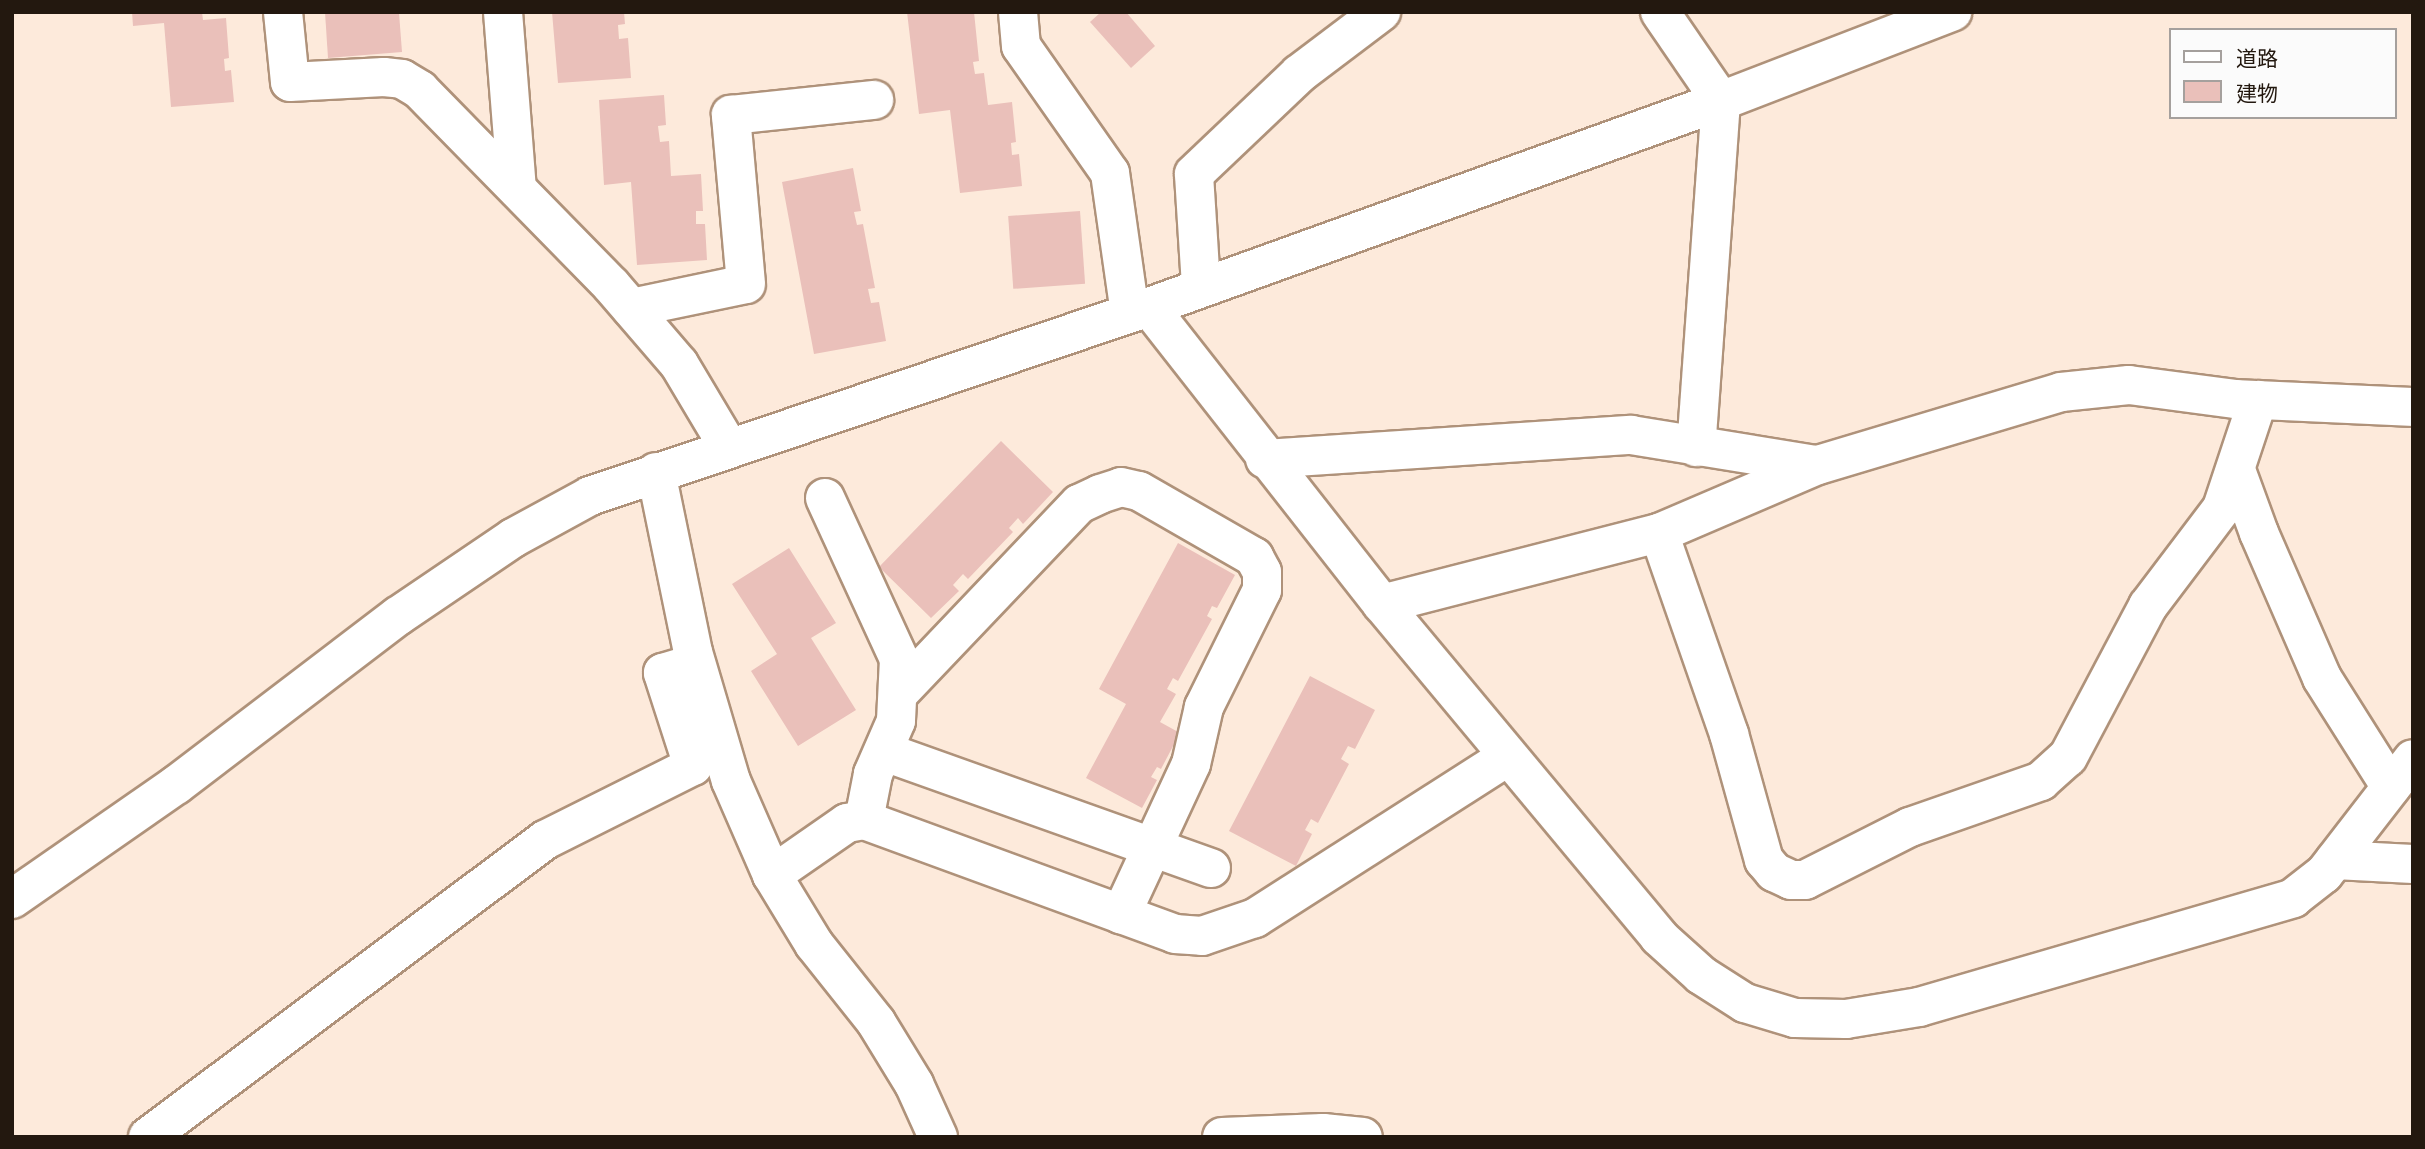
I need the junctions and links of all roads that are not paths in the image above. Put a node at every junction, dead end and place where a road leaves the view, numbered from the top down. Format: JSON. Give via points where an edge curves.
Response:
{"nodes":[{"id":1,"x":283,"y":12,"type":"edge"},
{"id":2,"x":503,"y":12,"type":"edge"},
{"id":3,"x":1018,"y":12,"type":"edge"},
{"id":4,"x":1381,"y":12,"type":"edge"},
{"id":5,"x":1660,"y":12,"type":"edge"},
{"id":6,"x":1952,"y":12,"type":"edge"},
{"id":7,"x":874,"y":100,"type":"dead end"},
{"id":8,"x":1721,"y":101,"type":"junction"},
{"id":9,"x":517,"y":188,"type":"junction"},
{"id":10,"x":1200,"y":286,"type":"junction"},
{"id":11,"x":631,"y":308,"type":"junction"},
{"id":12,"x":1139,"y":310,"type":"junction"},
{"id":13,"x":2258,"y":400,"type":"junction"},
{"id":14,"x":2413,"y":407,"type":"edge"},
{"id":15,"x":1696,"y":447,"type":"junction"},
{"id":16,"x":729,"y":448,"type":"junction"},
{"id":17,"x":1265,"y":459,"type":"junction"},
{"id":18,"x":1818,"y":465,"type":"junction"},
{"id":19,"x":2236,"y":470,"type":"junction"},
{"id":20,"x":656,"y":472,"type":"junction"},
{"id":21,"x":825,"y":498,"type":"dead end"},
{"id":22,"x":1659,"y":533,"type":"junction"},
{"id":23,"x":1382,"y":604,"type":"junction"},
{"id":24,"x":696,"y":663,"type":"junction"},
{"id":25,"x":901,"y":692,"type":"junction"},
{"id":26,"x":885,"y":751,"type":"junction"},
{"id":27,"x":1508,"y":756,"type":"junction"},
{"id":28,"x":2402,"y":773,"type":"edge"},
{"id":29,"x":864,"y":820,"type":"junction"},
{"id":30,"x":1151,"y":850,"type":"junction"},
{"id":31,"x":2335,"y":860,"type":"junction"},
{"id":32,"x":2413,"y":863,"type":"edge"},
{"id":33,"x":1211,"y":869,"type":"dead end"},
{"id":34,"x":772,"y":875,"type":"junction"},
{"id":35,"x":12,"y":900,"type":"edge"},
{"id":36,"x":1121,"y":915,"type":"junction"},
{"id":37,"x":148,"y":1137,"type":"edge"},
{"id":38,"x":938,"y":1137,"type":"edge"},
{"id":39,"x":1222,"y":1137,"type":"edge"},
{"id":40,"x":1363,"y":1137,"type":"edge"}],
"edges":[{"from":1,"to":9,"type":"street","via":[[290,82],[402,79],[420,90]]},
{"from":2,"to":9,"type":"street"},
{"from":3,"to":12,"type":"street","via":[[1021,46],[1110,173]]},
{"from":4,"to":10,"type":"street","via":[[1300,74],[1194,174]]},
{"from":5,"to":8,"type":"street"},
{"from":6,"to":8,"type":"street"},
{"from":7,"to":11,"type":"street","via":[[731,115],[746,285]]},
{"from":8,"to":10,"type":"street"},
{"from":8,"to":15,"type":"street"},
{"from":9,"to":11,"type":"street"},
{"from":10,"to":12,"type":"street"},
{"from":11,"to":16,"type":"street","via":[[679,364]]},
{"from":12,"to":16,"type":"street"},
{"from":12,"to":17,"type":"street"},
{"from":13,"to":14,"type":"street"},
{"from":13,"to":18,"type":"street","via":[[2129,385],[2061,392]]},
{"from":13,"to":19,"type":"street"},
{"from":15,"to":17,"type":"street","via":[[1631,435]]},
{"from":15,"to":18,"type":"street"},
{"from":16,"to":20,"type":"street"},
{"from":17,"to":23,"type":"street"},
{"from":18,"to":22,"type":"street"},
{"from":19,"to":22,"type":"street","via":[[2222,508],[2148,606],[2120,653],[2084,733],[2068,757],[2041,781],[1910,827],[1805,880],[1774,872],[1764,860],[1729,734]]},
{"from":19,"to":28,"type":"street","via":[[2322,678]]},
{"from":20,"to":24,"type":"street"},
{"from":20,"to":35,"type":"street","via":[[590,496],[513,538],[398,615],[176,785]]},
{"from":21,"to":25,"type":"street","via":[[888,629],[899,659]]},
{"from":22,"to":23,"type":"street"},
{"from":23,"to":27,"type":"street"},
{"from":24,"to":34,"type":"street","via":[[731,781]]},
{"from":24,"to":37,"type":"street","via":[[663,673],[693,765],[545,840]]},
{"from":25,"to":26,"type":"street"},
{"from":25,"to":30,"type":"street","via":[[1079,504],[1100,494],[1121,487],[1139,491],[1254,557],[1262,572],[1262,590],[1204,707],[1191,764]]},
{"from":26,"to":29,"type":"street","via":[[873,774]]},
{"from":26,"to":30,"type":"street"},
{"from":27,"to":31,"type":"street","via":[[1667,944],[1701,975],[1745,1003],[1795,1018],[1846,1019],[1919,1007],[2147,944],[2293,898]]},
{"from":27,"to":36,"type":"street","via":[[1255,918],[1202,936],[1175,934]]},
{"from":28,"to":31,"type":"street"},
{"from":29,"to":34,"type":"street","via":[[846,823]]},
{"from":29,"to":36,"type":"street"},
{"from":30,"to":33,"type":"street"},
{"from":30,"to":36,"type":"street"},
{"from":31,"to":32,"type":"street"},
{"from":34,"to":38,"type":"street","via":[[814,944],[876,1022],[914,1084]]},
{"from":39,"to":40,"type":"street","via":[[1323,1133]]}]}
